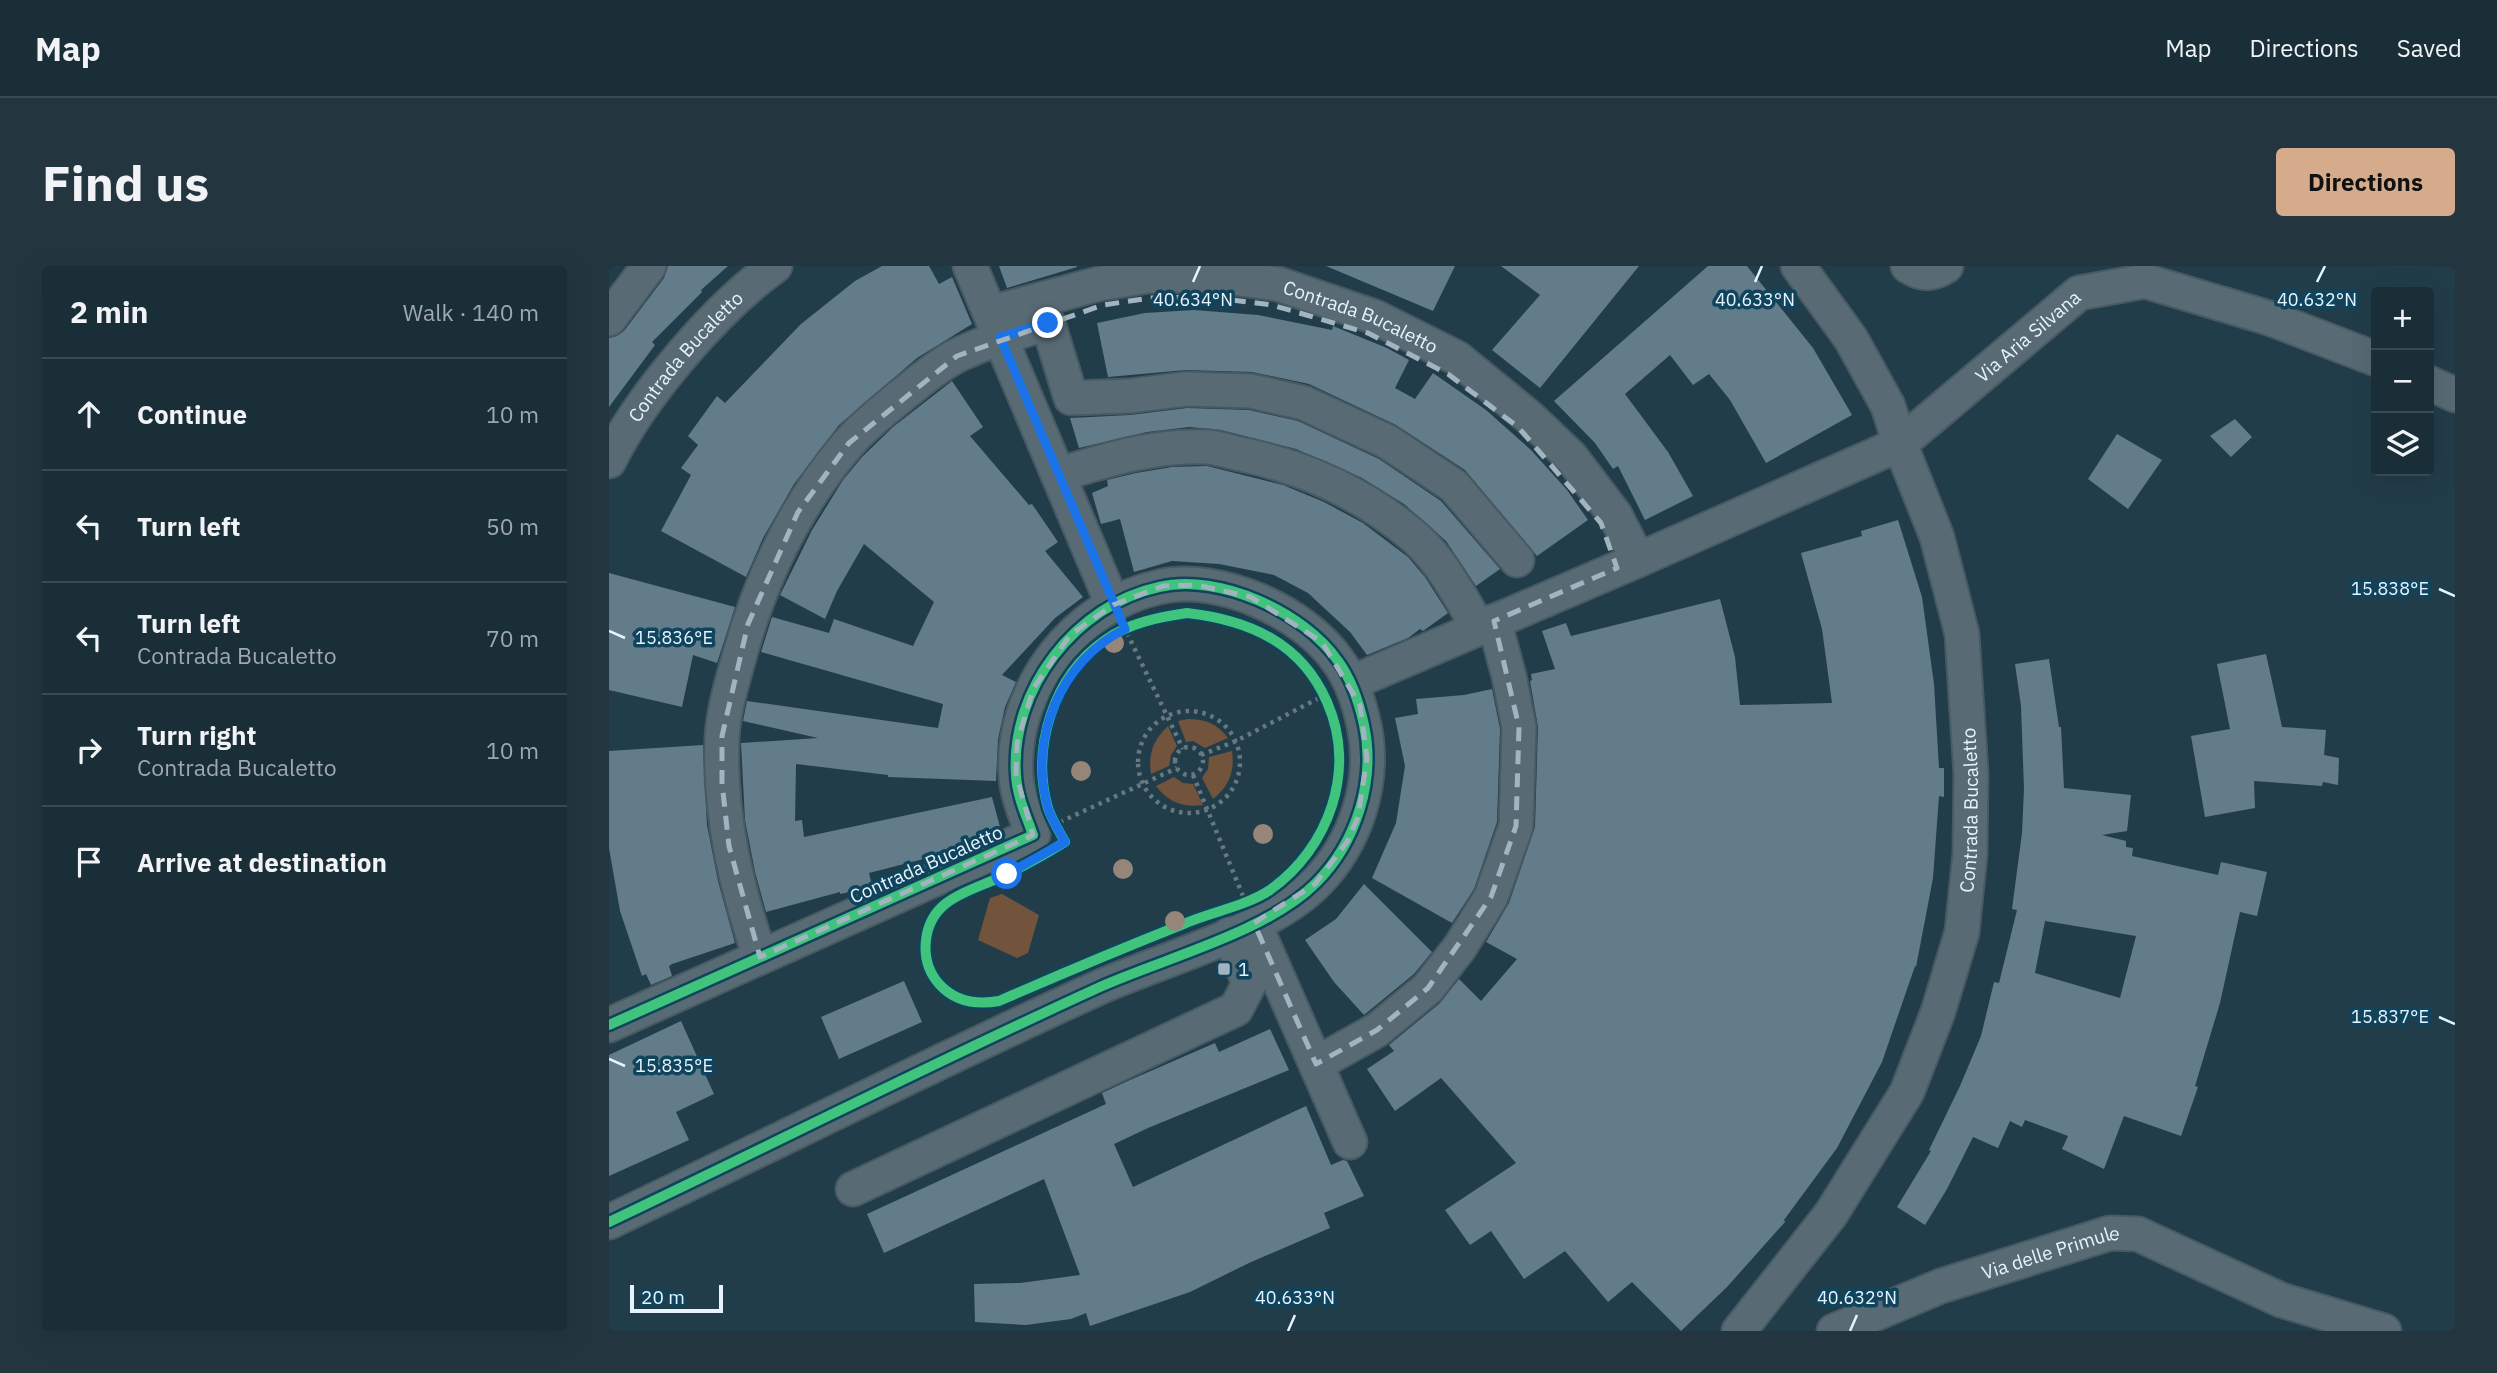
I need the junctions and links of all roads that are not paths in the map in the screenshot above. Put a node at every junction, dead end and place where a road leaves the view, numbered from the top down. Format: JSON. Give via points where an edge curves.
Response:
{"nodes":[{"id":1,"x":649,"y":266,"type":"edge"},
{"id":2,"x":775,"y":266,"type":"edge"},
{"id":3,"x":970,"y":266,"type":"edge"},
{"id":4,"x":1798,"y":266,"type":"edge"},
{"id":5,"x":1908,"y":266,"type":"edge"},
{"id":6,"x":1946,"y":266,"type":"edge"},
{"id":7,"x":609,"y":319,"type":"edge"},
{"id":8,"x":1048,"y":323,"type":"junction"},
{"id":9,"x":995,"y":325,"type":"junction"},
{"id":10,"x":2371,"y":357,"type":"edge"},
{"id":11,"x":2434,"y":385,"type":"edge"},
{"id":12,"x":2455,"y":395,"type":"edge"},
{"id":13,"x":1900,"y":444,"type":"junction"},
{"id":14,"x":609,"y":461,"type":"edge"},
{"id":15,"x":1058,"y":475,"type":"junction"},
{"id":16,"x":1517,"y":560,"type":"dead end"},
{"id":17,"x":1627,"y":564,"type":"junction"},
{"id":18,"x":1122,"y":624,"type":"junction"},
{"id":19,"x":1487,"y":624,"type":"junction"},
{"id":20,"x":1331,"y":693,"type":"junction"},
{"id":21,"x":1244,"y":912,"type":"junction"},
{"id":22,"x":760,"y":957,"type":"junction"},
{"id":23,"x":609,"y":1025,"type":"edge"},
{"id":24,"x":1316,"y":1064,"type":"junction"},
{"id":25,"x":1350,"y":1142,"type":"dead end"},
{"id":26,"x":853,"y":1189,"type":"dead end"},
{"id":27,"x":609,"y":1222,"type":"edge"},
{"id":28,"x":1739,"y":1331,"type":"edge"},
{"id":29,"x":1834,"y":1331,"type":"edge"},
{"id":30,"x":2384,"y":1331,"type":"edge"}],
"edges":[{"from":1,"to":7,"type":"street"},
{"from":2,"to":14,"type":"street","name":"Contrada Bucaletto","via":[[753,281],[685,351]]},
{"from":3,"to":9,"type":"street"},
{"from":4,"to":13,"type":"street","name":"Contrada Bucaletto","via":[[1851,339],[1888,406]]},
{"from":5,"to":6,"type":"street","via":[[1934,274]]},
{"from":8,"to":9,"type":"street"},
{"from":8,"to":16,"type":"street","via":[[1071,398],[1186,389],[1251,391],[1304,403],[1388,442],[1454,486]]},
{"from":8,"to":17,"type":"street","via":[[1103,305],[1209,296],[1272,306],[1368,333],[1448,374],[1518,427],[1601,523]]},
{"from":9,"to":15,"type":"street"},
{"from":9,"to":17,"type":"street","name":"Contrada Bucaletto","via":[[1098,284],[1148,276],[1210,275],[1278,284],[1375,317],[1457,358],[1529,417],[1578,466],[1615,515]]},
{"from":9,"to":22,"type":"street","via":[[922,379],[849,443],[798,512],[748,624],[722,736],[722,783],[732,857]]},
{"from":10,"to":13,"type":"street","name":"Via Aria Silvana","via":[[2269,318],[2144,281],[2080,293]]},
{"from":11,"to":12,"type":"street"},
{"from":13,"to":17,"type":"street","name":"Via Aria Silvana"},
{"from":13,"to":28,"type":"street","name":"Contrada Bucaletto","via":[[1937,537],[1962,634],[1971,774],[1970,854],[1962,932],[1938,1013],[1907,1092],[1831,1214]]},
{"from":15,"to":18,"type":"street"},
{"from":15,"to":19,"type":"street","via":[[1157,450],[1209,447],[1275,462],[1326,480],[1412,534]]},
{"from":17,"to":19,"type":"street","name":"Via Aria Silvana"},
{"from":18,"to":20,"type":"street","name":"Contrada Bucaletto","via":[[1136,594],[1163,586],[1197,585],[1251,597],[1299,624],[1338,660]]},
{"from":18,"to":22,"type":"street","name":"Contrada Bucaletto","via":[[1070,635],[1030,698],[1017,743],[1016,774],[1033,835]]},
{"from":19,"to":20,"type":"street","name":"Via Aria Silvana"},
{"from":19,"to":24,"type":"street","via":[[1510,676],[1519,727],[1516,826],[1491,897],[1428,988],[1377,1030]]},
{"from":20,"to":21,"type":"street","name":"Contrada Bucaletto","via":[[1360,705],[1367,758],[1358,817],[1347,842],[1315,884],[1286,907]]},
{"from":21,"to":24,"type":"street"},
{"from":21,"to":26,"type":"street","via":[[1248,984],[1236,1009]]},
{"from":21,"to":27,"type":"street","name":"Contrada Bucaletto","via":[[1103,986]]},
{"from":22,"to":23,"type":"street","name":"Contrada Bucaletto"},
{"from":24,"to":25,"type":"street"},
{"from":29,"to":30,"type":"street","name":"Via delle Primule","via":[[1941,1286],[2111,1233],[2138,1234],[2281,1300]]}]}
